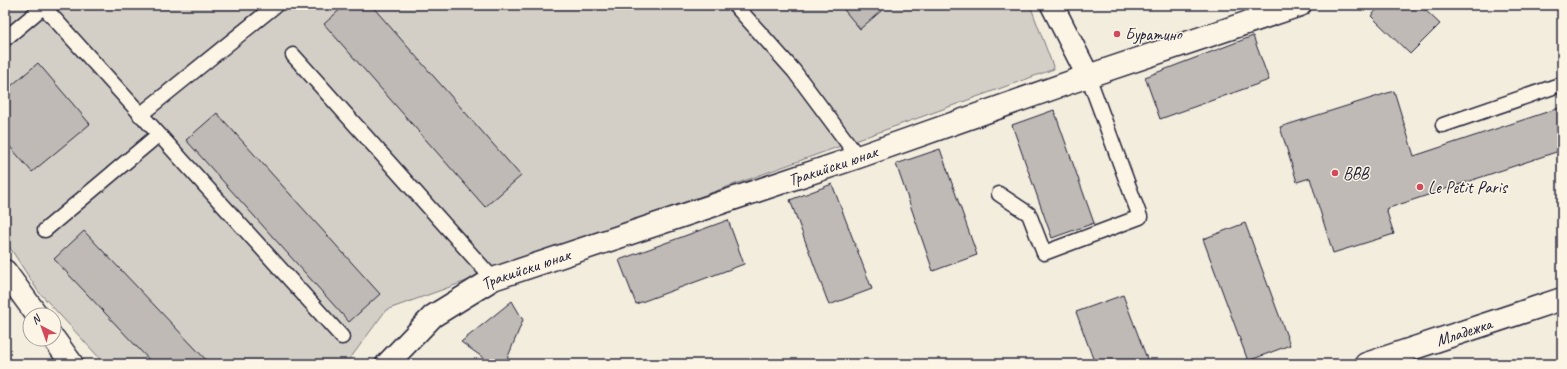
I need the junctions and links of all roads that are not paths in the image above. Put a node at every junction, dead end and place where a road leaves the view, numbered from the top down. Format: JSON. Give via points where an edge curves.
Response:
{"nodes":[{"id":1,"x":276,"y":5,"type":"edge"},
{"id":2,"x":1052,"y":5,"type":"edge"},
{"id":3,"x":1300,"y":5,"type":"edge"},
{"id":4,"x":42,"y":6,"type":"edge"},
{"id":5,"x":738,"y":6,"type":"edge"},
{"id":6,"x":5,"y":39,"type":"edge"},
{"id":7,"x":293,"y":55,"type":"dead end"},
{"id":8,"x":1088,"y":76,"type":"junction"},
{"id":9,"x":1562,"y":84,"type":"edge"},
{"id":10,"x":140,"y":115,"type":"junction"},
{"id":11,"x":1443,"y":125,"type":"dead end"},
{"id":12,"x":158,"y":135,"type":"junction"},
{"id":13,"x":858,"y":157,"type":"junction"},
{"id":14,"x":999,"y":194,"type":"dead end"},
{"id":15,"x":45,"y":230,"type":"dead end"},
{"id":16,"x":5,"y":271,"type":"edge"},
{"id":17,"x":493,"y":279,"type":"junction"},
{"id":18,"x":1562,"y":299,"type":"edge"},
{"id":19,"x":30,"y":307,"type":"edge"},
{"id":20,"x":342,"y":337,"type":"dead end"},
{"id":21,"x":60,"y":347,"type":"edge"},
{"id":22,"x":72,"y":364,"type":"edge"},
{"id":23,"x":387,"y":364,"type":"edge"},
{"id":24,"x":1366,"y":364,"type":"edge"}],
"edges":[{"from":1,"to":10,"type":"lane"},
{"from":2,"to":8,"type":"street"},
{"from":3,"to":8,"type":"street","name":"Тракийски юнак"},
{"from":4,"to":6,"type":"lane"},
{"from":4,"to":10,"type":"lane"},
{"from":5,"to":13,"type":"lane","via":[[794,71]]},
{"from":7,"to":17,"type":"lane"},
{"from":8,"to":13,"type":"street","name":"Тракийски юнак"},
{"from":8,"to":14,"type":"lane","via":[[1140,217],[1044,254],[1029,214]]},
{"from":9,"to":11,"type":"lane"},
{"from":10,"to":12,"type":"lane"},
{"from":12,"to":15,"type":"lane"},
{"from":12,"to":20,"type":"lane"},
{"from":13,"to":17,"type":"street","name":"Тракийски юнак"},
{"from":16,"to":19,"type":"street"},
{"from":17,"to":23,"type":"street","name":"Тракийски юнак","via":[[433,316]]},
{"from":18,"to":24,"type":"street","name":"Младежка"},
{"from":21,"to":22,"type":"street"}]}
